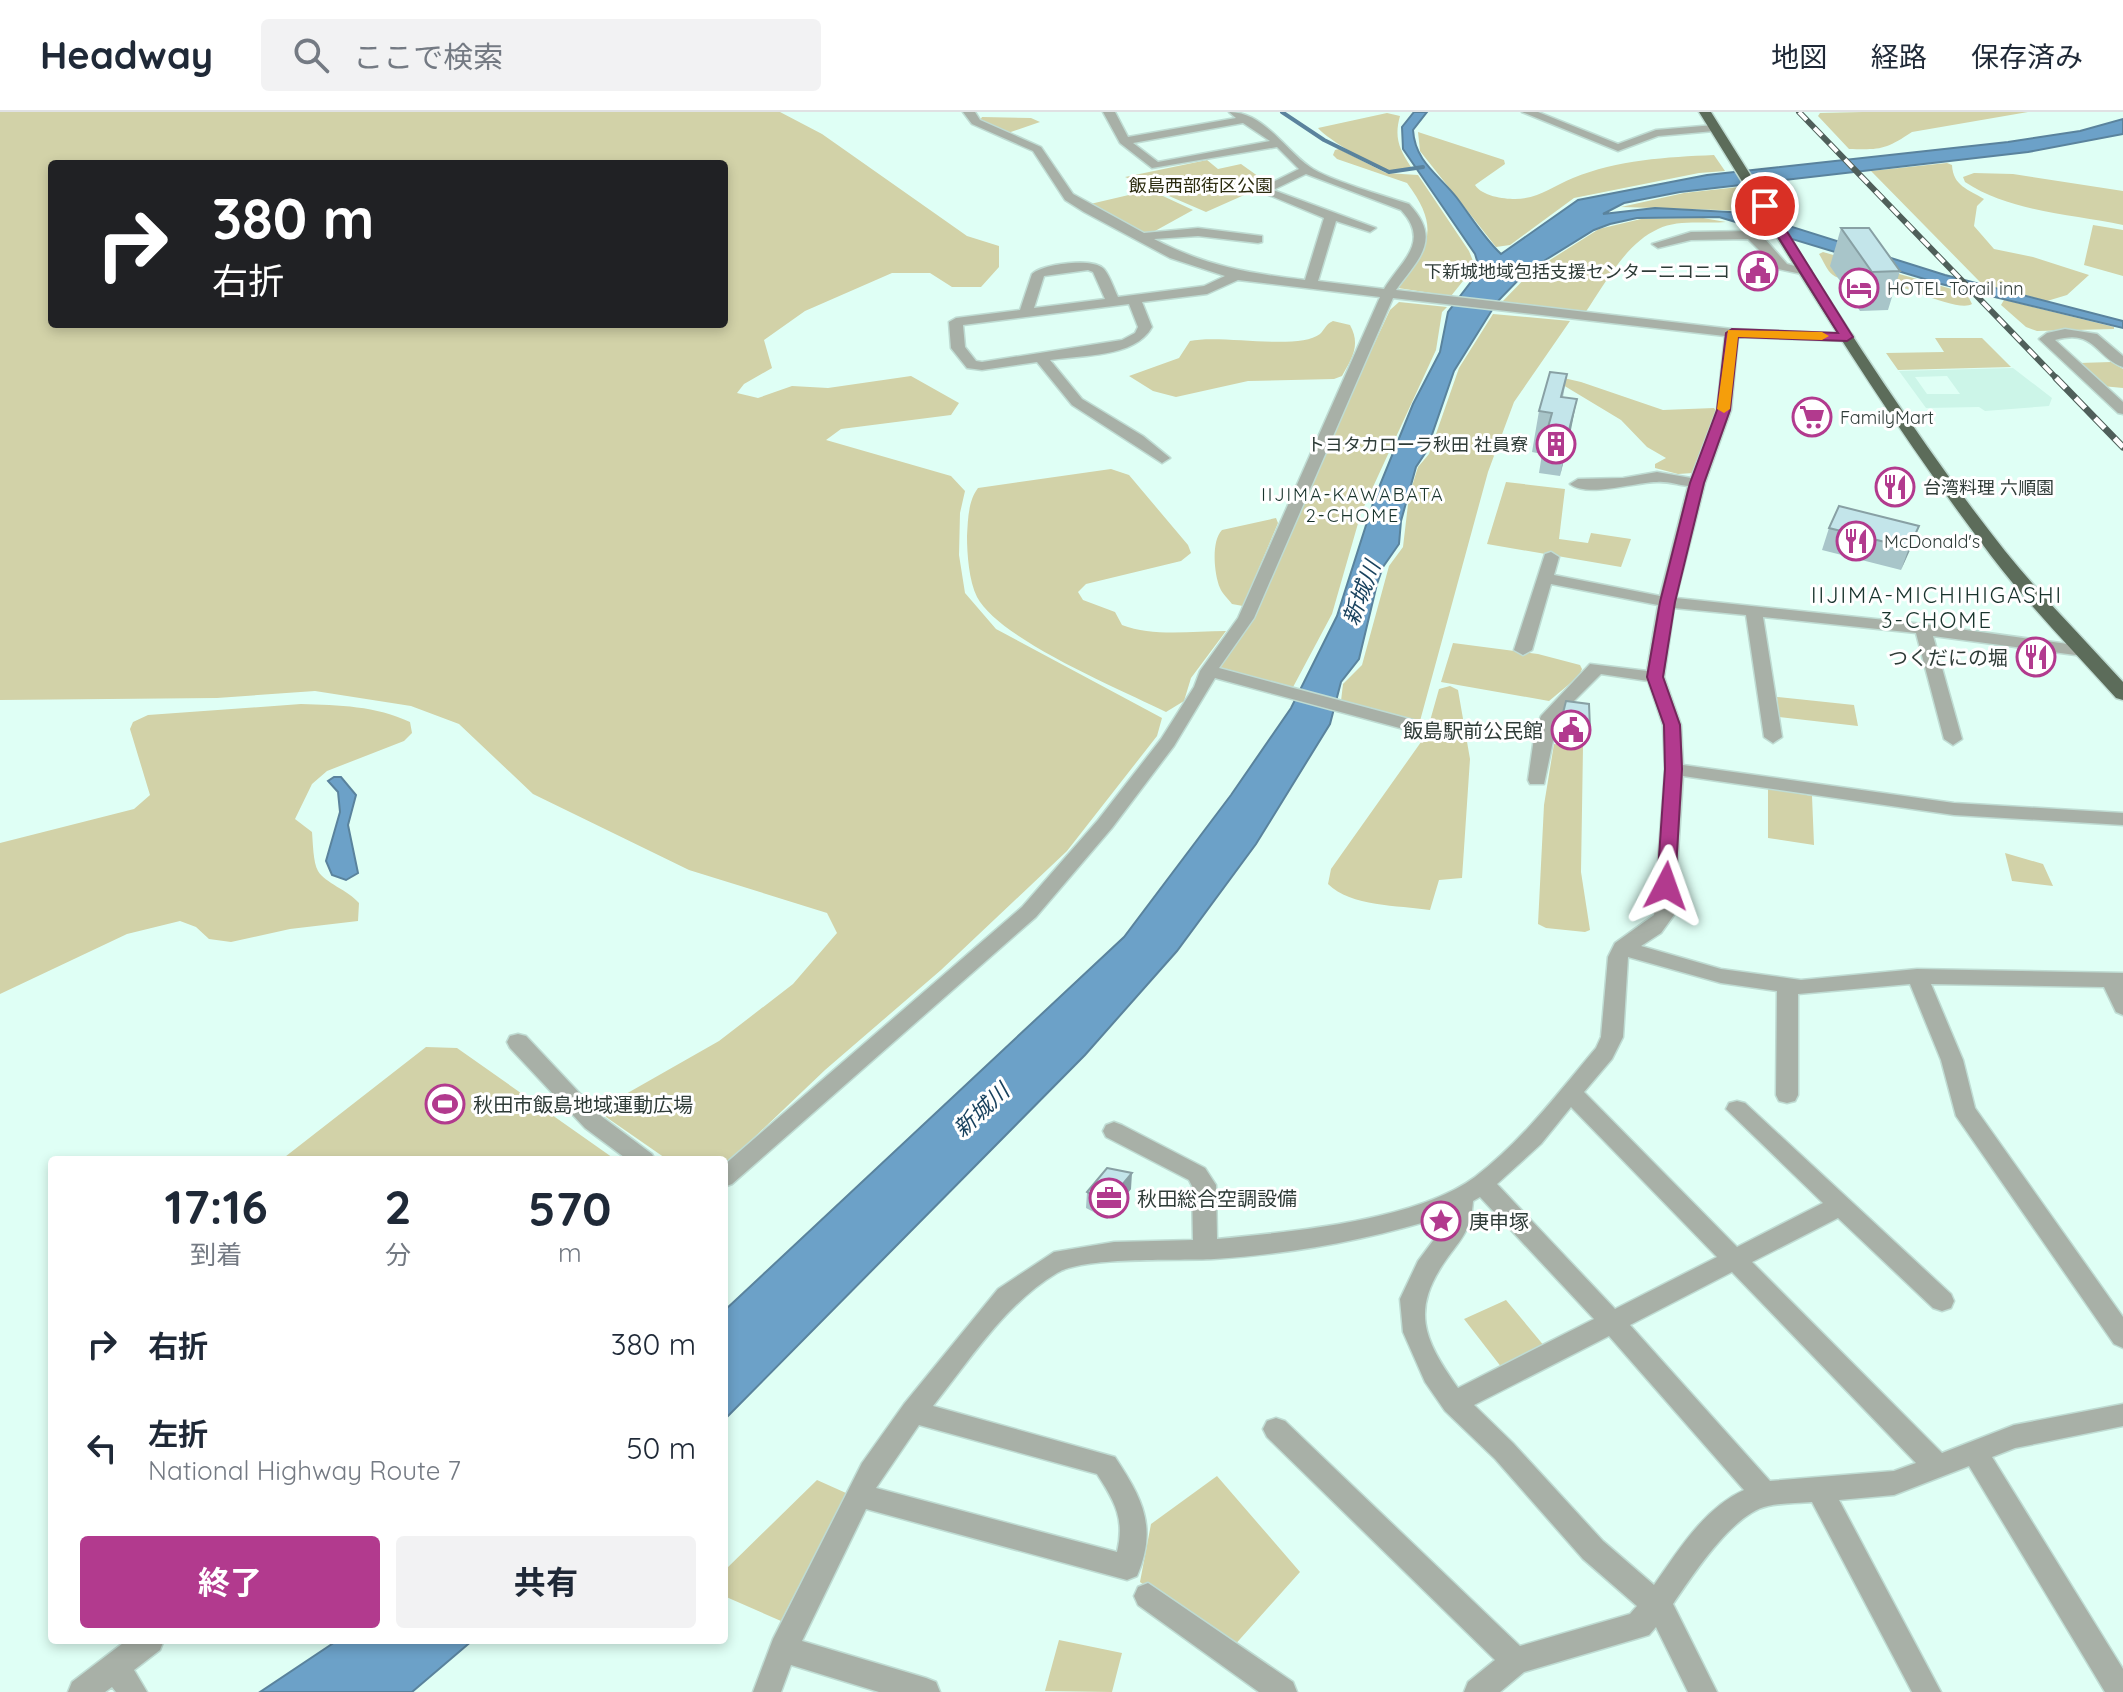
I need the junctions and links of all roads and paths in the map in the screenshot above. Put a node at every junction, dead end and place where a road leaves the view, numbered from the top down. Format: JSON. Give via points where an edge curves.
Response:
{"nodes":[{"id":1,"x":969,"y":112,"type":"edge"},
{"id":2,"x":1109,"y":112,"type":"edge"},
{"id":3,"x":1528,"y":112,"type":"edge"},
{"id":4,"x":1705,"y":112,"type":"edge"},
{"id":5,"x":1240,"y":116,"type":"edge"},
{"id":6,"x":1714,"y":128,"type":"junction"},
{"id":7,"x":1124,"y":141,"type":"junction"},
{"id":8,"x":1280,"y":143,"type":"junction"},
{"id":9,"x":1306,"y":170,"type":"junction"},
{"id":10,"x":1331,"y":216,"type":"junction"},
{"id":11,"x":1370,"y":228,"type":"dead end"},
{"id":12,"x":1139,"y":238,"type":"junction"},
{"id":13,"x":1258,"y":239,"type":"dead end"},
{"id":14,"x":1658,"y":244,"type":"dead end"},
{"id":15,"x":1806,"y":273,"type":"junction"},
{"id":16,"x":1236,"y":276,"type":"junction"},
{"id":17,"x":1310,"y":285,"type":"junction"},
{"id":18,"x":1390,"y":294,"type":"junction"},
{"id":19,"x":1134,"y":300,"type":"junction"},
{"id":20,"x":1114,"y":303,"type":"junction"},
{"id":21,"x":1025,"y":314,"type":"junction"},
{"id":22,"x":1732,"y":333,"type":"junction"},
{"id":23,"x":1847,"y":337,"type":"junction"},
{"id":24,"x":1040,"y":357,"type":"junction"},
{"id":25,"x":2123,"y":363,"type":"edge"},
{"id":26,"x":2104,"y":393,"type":"junction"},
{"id":27,"x":2123,"y":393,"type":"edge"},
{"id":28,"x":2123,"y":410,"type":"edge"},
{"id":29,"x":1162,"y":458,"type":"dead end"},
{"id":30,"x":1697,"y":483,"type":"junction"},
{"id":31,"x":1578,"y":484,"type":"dead end"},
{"id":32,"x":1551,"y":557,"type":"dead end"},
{"id":33,"x":1545,"y":578,"type":"junction"},
{"id":34,"x":1667,"y":602,"type":"junction"},
{"id":35,"x":1754,"y":612,"type":"junction"},
{"id":36,"x":1923,"y":629,"type":"junction"},
{"id":37,"x":1523,"y":650,"type":"dead end"},
{"id":38,"x":2083,"y":651,"type":"junction"},
{"id":39,"x":1216,"y":674,"type":"junction"},
{"id":40,"x":1655,"y":677,"type":"junction"},
{"id":41,"x":2123,"y":694,"type":"edge"},
{"id":42,"x":1422,"y":728,"type":"dead end"},
{"id":43,"x":1773,"y":737,"type":"dead end"},
{"id":44,"x":1953,"y":739,"type":"dead end"},
{"id":45,"x":1674,"y":769,"type":"junction"},
{"id":46,"x":1537,"y":780,"type":"dead end"},
{"id":47,"x":2123,"y":819,"type":"edge"},
{"id":48,"x":1622,"y":948,"type":"junction"},
{"id":49,"x":1917,"y":976,"type":"junction"},
{"id":50,"x":2117,"y":980,"type":"edge"},
{"id":51,"x":1788,"y":985,"type":"junction"},
{"id":52,"x":2123,"y":1007,"type":"edge"},
{"id":53,"x":518,"y":1042,"type":"dead end"},
{"id":54,"x":1571,"y":1093,"type":"junction"},
{"id":55,"x":1787,"y":1095,"type":"dead end"},
{"id":56,"x":1737,"y":1109,"type":"dead end"},
{"id":57,"x":1114,"y":1131,"type":"dead end"},
{"id":58,"x":639,"y":1156,"type":"edge"},
{"id":59,"x":728,"y":1175,"type":"edge"},
{"id":60,"x":1471,"y":1192,"type":"junction"},
{"id":61,"x":1839,"y":1206,"type":"junction"},
{"id":62,"x":1205,"y":1249,"type":"junction"},
{"id":63,"x":1734,"y":1259,"type":"junction"},
{"id":64,"x":1942,"y":1301,"type":"dead end"},
{"id":65,"x":1613,"y":1323,"type":"junction"},
{"id":66,"x":2123,"y":1337,"type":"edge"},
{"id":67,"x":1454,"y":1403,"type":"junction"},
{"id":68,"x":913,"y":1412,"type":"junction"},
{"id":69,"x":2123,"y":1415,"type":"edge"},
{"id":70,"x":1276,"y":1429,"type":"dead end"},
{"id":71,"x":1975,"y":1453,"type":"junction"},
{"id":72,"x":1938,"y":1467,"type":"junction"},
{"id":73,"x":1820,"y":1491,"type":"junction"},
{"id":74,"x":1764,"y":1494,"type":"junction"},
{"id":75,"x":859,"y":1495,"type":"junction"},
{"id":76,"x":1148,"y":1596,"type":"dead end"},
{"id":77,"x":1656,"y":1605,"type":"junction"},
{"id":78,"x":145,"y":1644,"type":"edge"},
{"id":79,"x":783,"y":1649,"type":"junction"},
{"id":80,"x":1516,"y":1661,"type":"junction"},
{"id":81,"x":115,"y":1667,"type":"junction"},
{"id":82,"x":82,"y":1692,"type":"edge"},
{"id":83,"x":133,"y":1692,"type":"edge"},
{"id":84,"x":767,"y":1692,"type":"edge"},
{"id":85,"x":926,"y":1692,"type":"edge"},
{"id":86,"x":1283,"y":1692,"type":"edge"},
{"id":87,"x":1478,"y":1692,"type":"edge"},
{"id":88,"x":1703,"y":1692,"type":"edge"},
{"id":89,"x":1927,"y":1692,"type":"edge"},
{"id":90,"x":2121,"y":1692,"type":"edge"}],
"edges":[{"from":1,"to":12,"type":"street","via":[[976,122],[1037,149],[1069,197]]},
{"from":2,"to":7,"type":"street"},
{"from":3,"to":6,"type":"street","via":[[1618,148],[1656,133]]},
{"from":4,"to":6,"type":"highway"},
{"from":5,"to":7,"type":"street"},
{"from":5,"to":8,"type":"street"},
{"from":6,"to":15,"type":"highway"},
{"from":7,"to":8,"type":"street","via":[[1163,167]]},
{"from":8,"to":9,"type":"street"},
{"from":9,"to":10,"type":"street","via":[[1263,190]]},
{"from":9,"to":18,"type":"street","via":[[1405,207],[1416,216],[1419,252]]},
{"from":10,"to":11,"type":"street"},
{"from":10,"to":17,"type":"street"},
{"from":12,"to":13,"type":"street","via":[[1209,231]]},
{"from":12,"to":16,"type":"street"},
{"from":14,"to":15,"type":"street","via":[[1691,236],[1751,235],[1777,265]]},
{"from":15,"to":23,"type":"highway"},
{"from":16,"to":17,"type":"street"},
{"from":16,"to":19,"type":"street","via":[[1207,290]]},
{"from":17,"to":18,"type":"street"},
{"from":18,"to":22,"type":"street"},
{"from":18,"to":39,"type":"street"},
{"from":19,"to":20,"type":"street"},
{"from":19,"to":24,"type":"street","via":[[1144,319],[1140,336],[1126,344]]},
{"from":20,"to":21,"type":"street"},
{"from":20,"to":21,"type":"street","via":[[1098,270],[1090,266],[1045,270],[1038,274]]},
{"from":21,"to":24,"type":"street","via":[[956,322],[958,348],[972,365]]},
{"from":22,"to":23,"type":"street"},
{"from":22,"to":30,"type":"street","via":[[1724,410]]},
{"from":23,"to":38,"type":"highway","via":[[1992,545]]},
{"from":24,"to":29,"type":"street","via":[[1077,402]]},
{"from":25,"to":26,"type":"street","via":[[2097,338],[2076,333],[2046,339]]},
{"from":26,"to":27,"type":"street"},
{"from":26,"to":28,"type":"street"},
{"from":30,"to":31,"type":"street","via":[[1657,477]]},
{"from":30,"to":34,"type":"street"},
{"from":32,"to":33,"type":"street"},
{"from":33,"to":34,"type":"street"},
{"from":33,"to":37,"type":"street"},
{"from":34,"to":35,"type":"street"},
{"from":34,"to":40,"type":"street"},
{"from":35,"to":36,"type":"street"},
{"from":35,"to":43,"type":"street"},
{"from":36,"to":38,"type":"street"},
{"from":36,"to":44,"type":"street"},
{"from":38,"to":41,"type":"highway"},
{"from":39,"to":42,"type":"street"},
{"from":39,"to":59,"type":"street","via":[[1105,824],[1029,912]]},
{"from":40,"to":45,"type":"street","via":[[1672,725]]},
{"from":40,"to":46,"type":"street","via":[[1596,668],[1546,723]]},
{"from":45,"to":47,"type":"street","via":[[2011,816]]},
{"from":45,"to":48,"type":"street","via":[[1664,915],[1660,925]]},
{"from":48,"to":51,"type":"street","via":[[1721,976]]},
{"from":48,"to":54,"type":"street","via":[[1612,1037]]},
{"from":49,"to":50,"type":"street"},
{"from":49,"to":51,"type":"street"},
{"from":49,"to":66,"type":"street","via":[[1952,1060],[1964,1110]]},
{"from":50,"to":52,"type":"street"},
{"from":51,"to":55,"type":"street"},
{"from":53,"to":58,"type":"street","via":[[593,1122]]},
{"from":54,"to":60,"type":"street","via":[[1533,1138]]},
{"from":54,"to":63,"type":"street"},
{"from":56,"to":61,"type":"street"},
{"from":57,"to":62,"type":"street","via":[[1197,1174],[1204,1185]]},
{"from":60,"to":62,"type":"street","via":[[1443,1207],[1315,1239]]},
{"from":60,"to":65,"type":"street"},
{"from":60,"to":67,"type":"street","via":[[1459,1224],[1412,1299],[1415,1332]]},
{"from":61,"to":63,"type":"street"},
{"from":61,"to":64,"type":"street"},
{"from":62,"to":68,"type":"street","via":[[1114,1252],[1054,1262],[1007,1296]]},
{"from":63,"to":65,"type":"street"},
{"from":63,"to":72,"type":"street"},
{"from":65,"to":67,"type":"street"},
{"from":65,"to":74,"type":"street"},
{"from":67,"to":77,"type":"street","via":[[1593,1550]]},
{"from":68,"to":75,"type":"street"},
{"from":68,"to":75,"type":"street","via":[[1106,1465],[1125,1495],[1136,1530],[1127,1567]]},
{"from":69,"to":71,"type":"street","via":[[2014,1437]]},
{"from":70,"to":80,"type":"street"},
{"from":71,"to":72,"type":"street"},
{"from":71,"to":90,"type":"street"},
{"from":72,"to":73,"type":"street","via":[[1894,1483]]},
{"from":73,"to":74,"type":"street"},
{"from":73,"to":89,"type":"street"},
{"from":74,"to":77,"type":"street","via":[[1742,1504],[1698,1545]]},
{"from":75,"to":79,"type":"street"},
{"from":76,"to":86,"type":"street"},
{"from":77,"to":80,"type":"street","via":[[1639,1625]]},
{"from":77,"to":88,"type":"street"},
{"from":78,"to":81,"type":"street"},
{"from":79,"to":84,"type":"street"},
{"from":79,"to":85,"type":"street"},
{"from":80,"to":87,"type":"street"},
{"from":81,"to":82,"type":"street"},
{"from":81,"to":83,"type":"street"}]}
